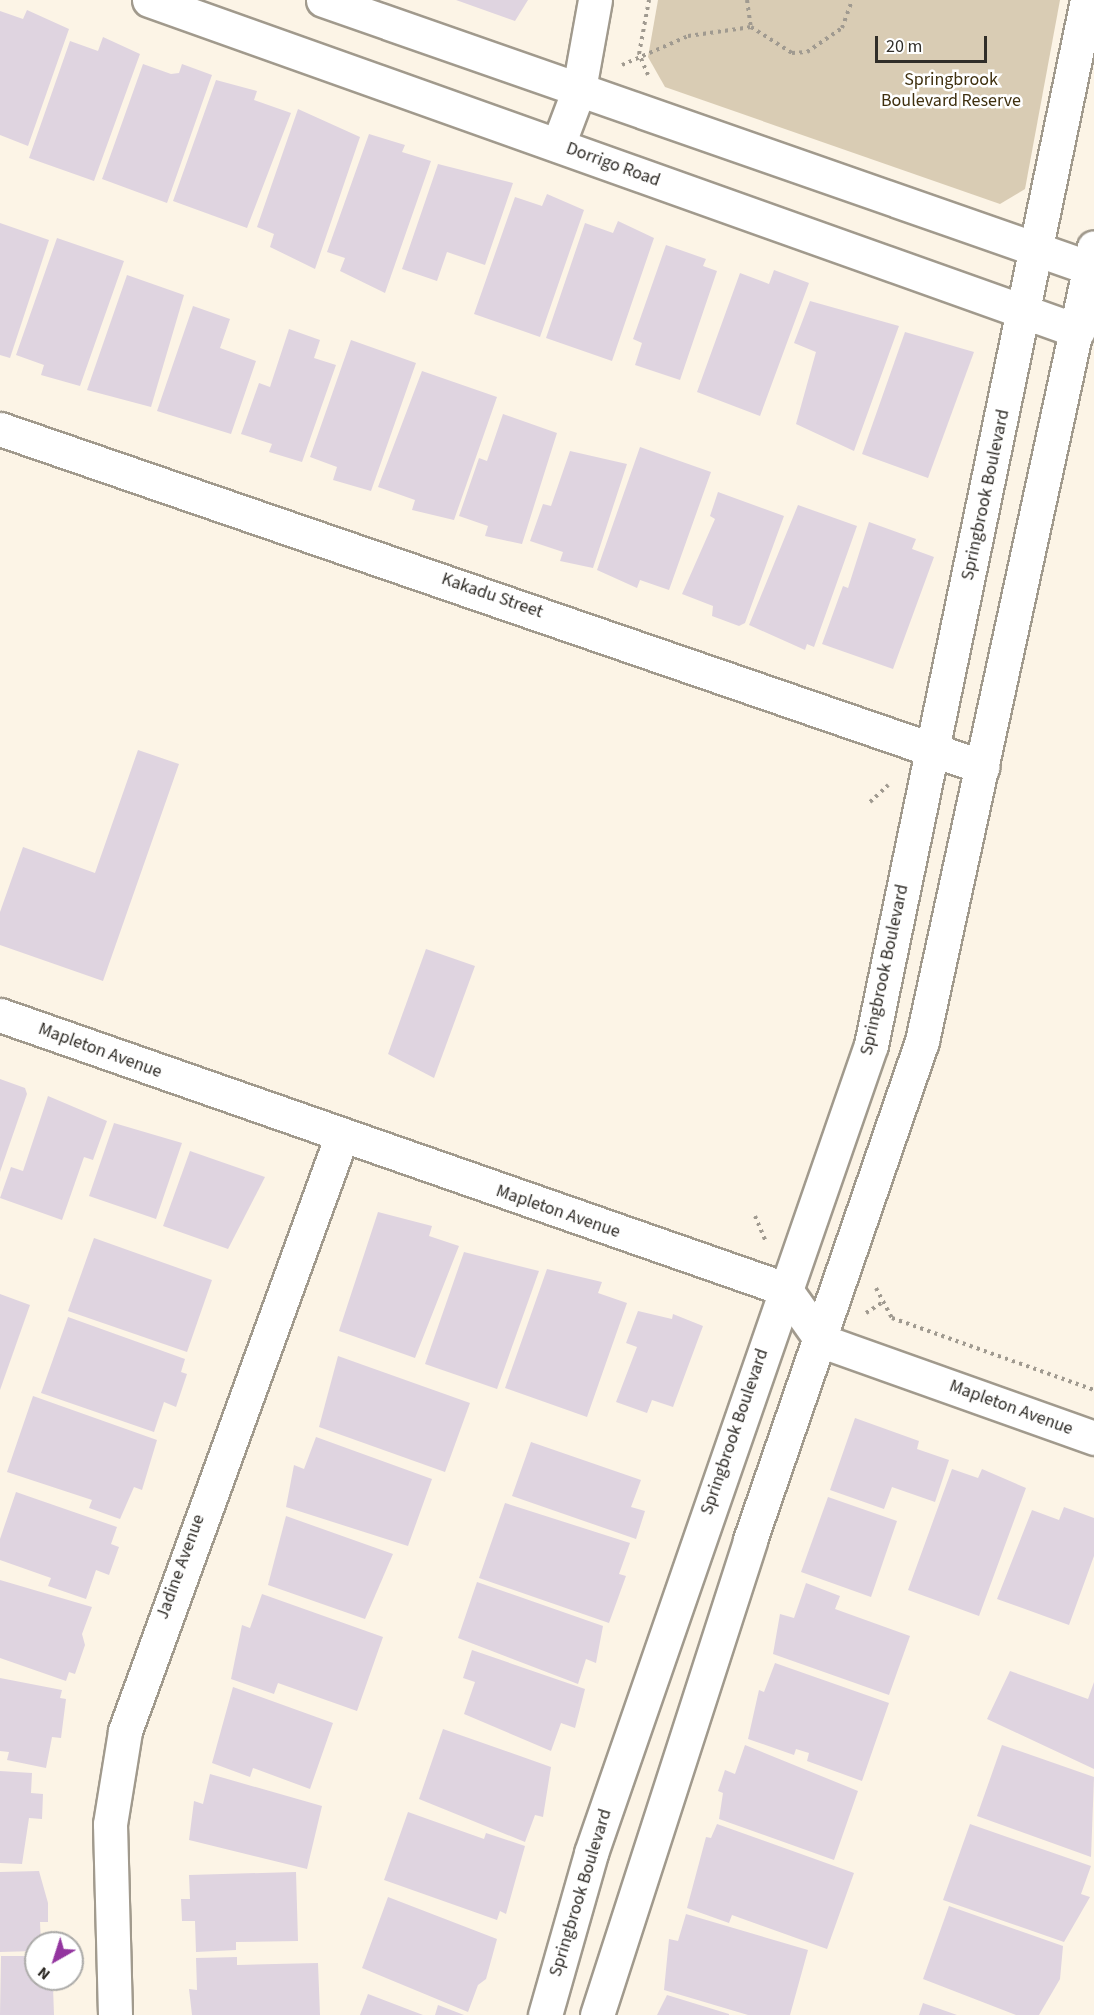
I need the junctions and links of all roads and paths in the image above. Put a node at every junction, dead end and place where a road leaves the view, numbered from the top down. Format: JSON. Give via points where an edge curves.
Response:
{"nodes":[{"id":1,"x":148,"y":0,"type":"edge"},
{"id":2,"x":324,"y":0,"type":"edge"},
{"id":3,"x":596,"y":0,"type":"edge"},
{"id":4,"x":649,"y":0,"type":"edge"},
{"id":5,"x":747,"y":0,"type":"edge"},
{"id":6,"x":852,"y":0,"type":"edge"},
{"id":7,"x":1087,"y":0,"type":"edge"},
{"id":8,"x":751,"y":27,"type":"junction"},
{"id":9,"x":639,"y":54,"type":"junction"},
{"id":10,"x":616,"y":68,"type":"dead end"},
{"id":11,"x":652,"y":83,"type":"dead end"},
{"id":12,"x":579,"y":89,"type":"junction"},
{"id":13,"x":558,"y":145,"type":"junction"},
{"id":14,"x":1037,"y":250,"type":"junction"},
{"id":15,"x":1092,"y":258,"type":"edge"},
{"id":16,"x":1025,"y":312,"type":"junction"},
{"id":17,"x":1078,"y":331,"type":"junction"},
{"id":18,"x":0,"y":429,"type":"edge"},
{"id":19,"x":932,"y":746,"type":"junction"},
{"id":20,"x":982,"y":767,"type":"junction"},
{"id":21,"x":0,"y":1015,"type":"edge"},
{"id":22,"x":341,"y":1138,"type":"junction"},
{"id":23,"x":874,"y":1284,"type":"dead end"},
{"id":24,"x":785,"y":1289,"type":"junction"},
{"id":25,"x":822,"y":1341,"type":"junction"},
{"id":26,"x":1094,"y":1390,"type":"edge"},
{"id":27,"x":1094,"y":1438,"type":"edge"},
{"id":28,"x":115,"y":2015,"type":"edge"},
{"id":29,"x":545,"y":2015,"type":"edge"},
{"id":30,"x":597,"y":2015,"type":"edge"}],
"edges":[{"from":1,"to":13,"type":"street","name":"Dorrigo Road"},
{"from":2,"to":12,"type":"street"},
{"from":3,"to":12,"type":"street"},
{"from":4,"to":9,"type":"path"},
{"from":5,"to":8,"type":"path"},
{"from":6,"to":8,"type":"path","via":[[842,28],[807,52],[792,53]]},
{"from":7,"to":14,"type":"street","name":"Springbrook Boulevard"},
{"from":8,"to":9,"type":"path","via":[[688,36]]},
{"from":9,"to":10,"type":"path"},
{"from":9,"to":11,"type":"path"},
{"from":12,"to":13,"type":"street"},
{"from":12,"to":14,"type":"street"},
{"from":13,"to":16,"type":"street","name":"Dorrigo Road"},
{"from":14,"to":15,"type":"street"},
{"from":14,"to":16,"type":"street","name":"Springbrook Boulevard"},
{"from":15,"to":17,"type":"street"},
{"from":16,"to":17,"type":"street","name":"Dorrigo Road"},
{"from":16,"to":19,"type":"street","name":"Springbrook Boulevard"},
{"from":17,"to":20,"type":"street"},
{"from":18,"to":19,"type":"street","name":"Kakadu Street"},
{"from":19,"to":20,"type":"street","name":"Kakadu Street"},
{"from":19,"to":24,"type":"street","name":"Springbrook Boulevard","via":[[871,1045]]},
{"from":20,"to":25,"type":"street","via":[[922,1041]]},
{"from":21,"to":22,"type":"street","name":"Mapleton Avenue"},
{"from":22,"to":24,"type":"street","name":"Mapleton Avenue"},
{"from":22,"to":28,"type":"street","name":"Jadine Avenue","via":[[125,1731],[110,1824]]},
{"from":23,"to":26,"type":"path","via":[[892,1318]]},
{"from":24,"to":25,"type":"street"},
{"from":24,"to":29,"type":"street","name":"Springbrook Boulevard","via":[[591,1853]]},
{"from":25,"to":27,"type":"street","name":"Mapleton Avenue"},
{"from":25,"to":30,"type":"street","via":[[746,1552]]}]}
